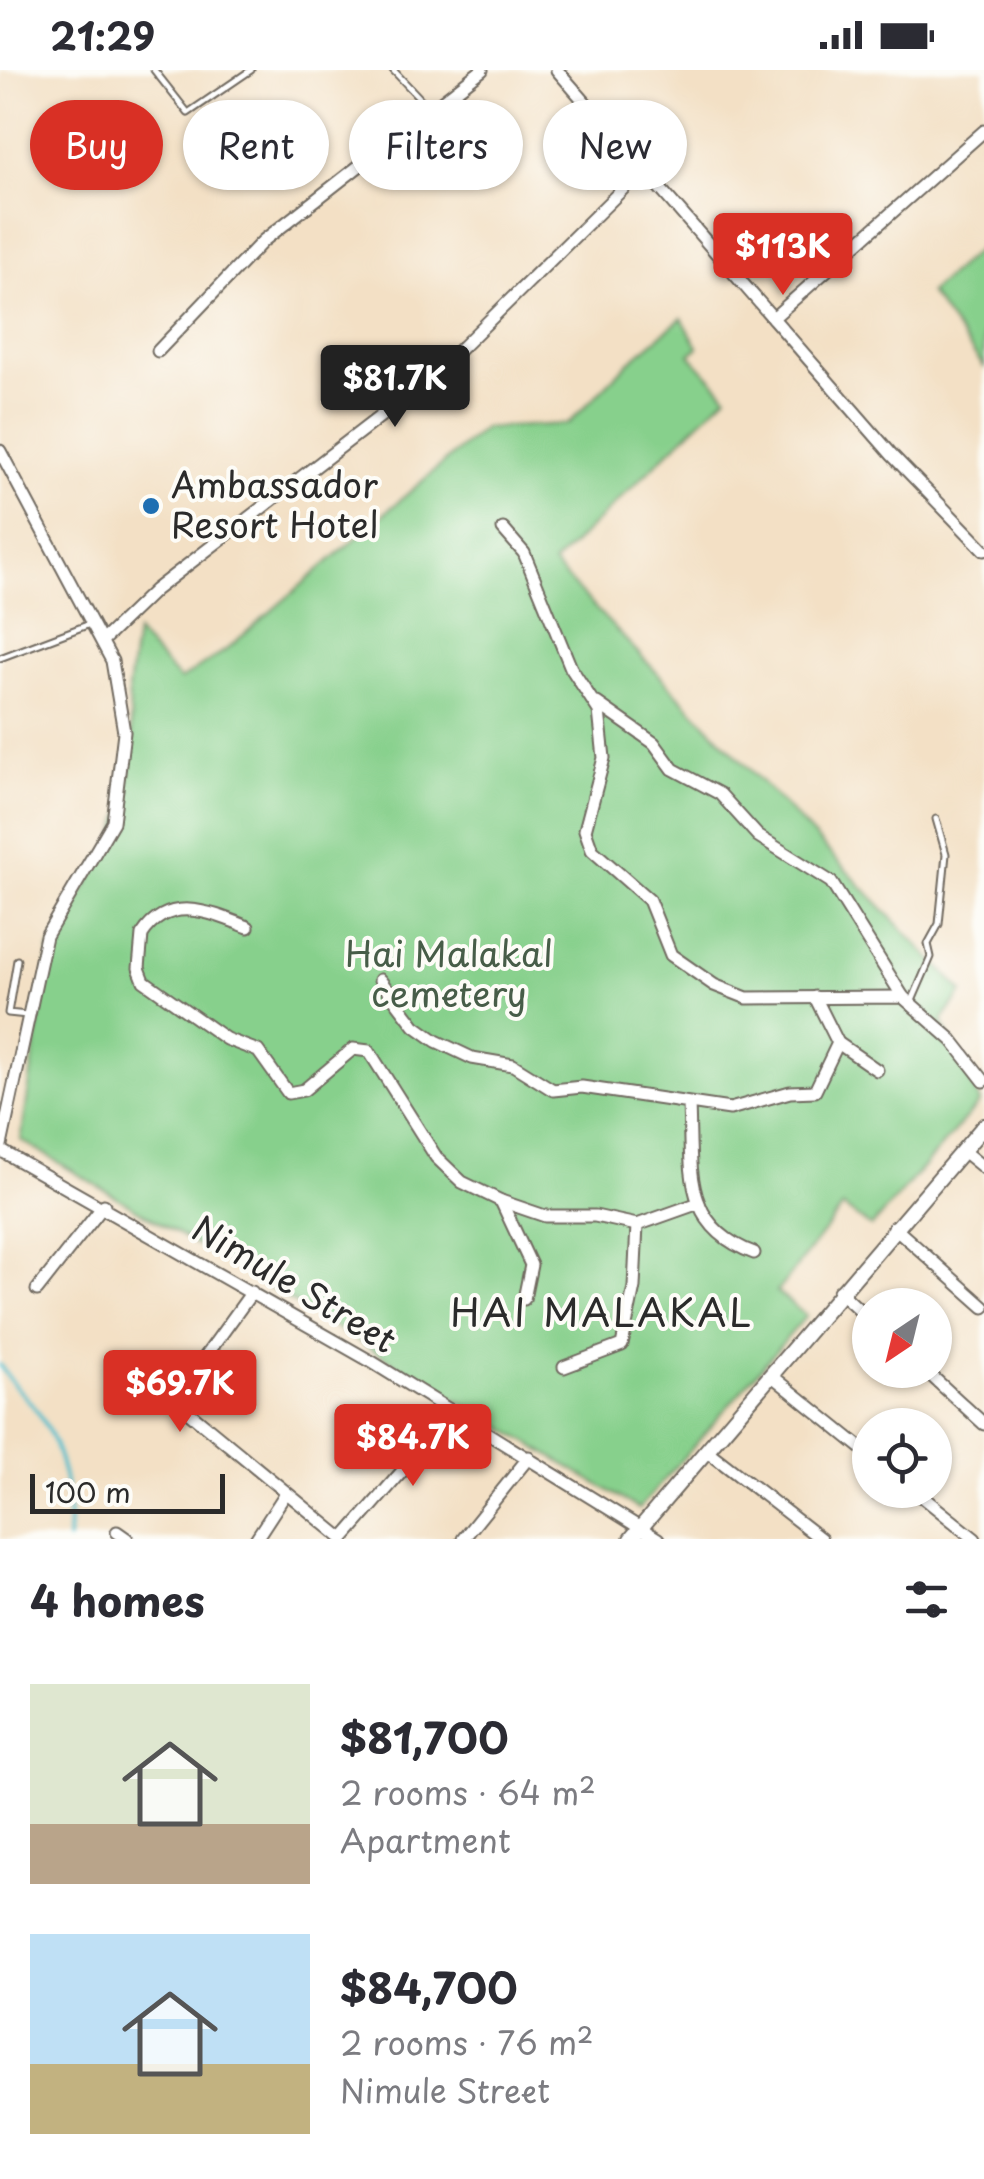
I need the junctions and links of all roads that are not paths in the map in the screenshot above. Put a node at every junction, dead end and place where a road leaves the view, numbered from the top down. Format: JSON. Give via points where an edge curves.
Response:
{"nodes":[{"id":1,"x":154,"y":70,"type":"edge"},
{"id":2,"x":251,"y":70,"type":"edge"},
{"id":3,"x":393,"y":70,"type":"edge"},
{"id":4,"x":482,"y":70,"type":"edge"},
{"id":5,"x":557,"y":70,"type":"edge"},
{"id":6,"x":421,"y":100,"type":"edge"},
{"id":7,"x":440,"y":100,"type":"edge"},
{"id":8,"x":583,"y":100,"type":"edge"},
{"id":9,"x":984,"y":132,"type":"edge"},
{"id":10,"x":349,"y":172,"type":"edge"},
{"id":11,"x":622,"y":190,"type":"edge"},
{"id":12,"x":661,"y":190,"type":"edge"},
{"id":13,"x":772,"y":318,"type":"junction"},
{"id":14,"x":158,"y":351,"type":"dead end"},
{"id":15,"x":0,"y":451,"type":"edge"},
{"id":16,"x":503,"y":529,"type":"dead end"},
{"id":17,"x":984,"y":550,"type":"edge"},
{"id":18,"x":93,"y":624,"type":"junction"},
{"id":19,"x":102,"y":641,"type":"junction"},
{"id":20,"x":0,"y":658,"type":"edge"},
{"id":21,"x":596,"y":703,"type":"junction"},
{"id":22,"x":936,"y":819,"type":"dead end"},
{"id":23,"x":248,"y":927,"type":"dead end"},
{"id":24,"x":17,"y":960,"type":"dead end"},
{"id":25,"x":380,"y":980,"type":"dead end"},
{"id":26,"x":815,"y":997,"type":"junction"},
{"id":27,"x":908,"y":999,"type":"junction"},
{"id":28,"x":30,"y":1015,"type":"junction"},
{"id":29,"x":838,"y":1043,"type":"junction"},
{"id":30,"x":877,"y":1070,"type":"dead end"},
{"id":31,"x":984,"y":1081,"type":"edge"},
{"id":32,"x":689,"y":1104,"type":"junction"},
{"id":33,"x":984,"y":1126,"type":"edge"},
{"id":34,"x":0,"y":1150,"type":"edge"},
{"id":35,"x":964,"y":1151,"type":"junction"},
{"id":36,"x":984,"y":1168,"type":"edge"},
{"id":37,"x":500,"y":1201,"type":"junction"},
{"id":38,"x":699,"y":1203,"type":"junction"},
{"id":39,"x":104,"y":1206,"type":"junction"},
{"id":40,"x":637,"y":1225,"type":"junction"},
{"id":41,"x":894,"y":1227,"type":"junction"},
{"id":42,"x":754,"y":1252,"type":"dead end"},
{"id":43,"x":38,"y":1290,"type":"dead end"},
{"id":44,"x":252,"y":1292,"type":"junction"},
{"id":45,"x":839,"y":1292,"type":"junction"},
{"id":46,"x":524,"y":1299,"type":"dead end"},
{"id":47,"x":852,"y":1304,"type":"edge"},
{"id":48,"x":984,"y":1307,"type":"edge"},
{"id":49,"x":564,"y":1368,"type":"dead end"},
{"id":50,"x":771,"y":1376,"type":"junction"},
{"id":51,"x":945,"y":1388,"type":"edge"},
{"id":52,"x":454,"y":1413,"type":"junction"},
{"id":53,"x":984,"y":1424,"type":"edge"},
{"id":54,"x":852,"y":1441,"type":"edge"},
{"id":55,"x":706,"y":1450,"type":"junction"},
{"id":56,"x":528,"y":1457,"type":"junction"},
{"id":57,"x":286,"y":1492,"type":"junction"},
{"id":58,"x":936,"y":1508,"type":"edge"},
{"id":59,"x":642,"y":1526,"type":"junction"},
{"id":60,"x":256,"y":1539,"type":"edge"},
{"id":61,"x":343,"y":1539,"type":"edge"},
{"id":62,"x":464,"y":1539,"type":"edge"},
{"id":63,"x":631,"y":1539,"type":"edge"},
{"id":64,"x":658,"y":1539,"type":"edge"},
{"id":65,"x":821,"y":1539,"type":"edge"},
{"id":66,"x":975,"y":1539,"type":"edge"}],
"edges":[{"from":1,"to":2,"type":"lane","via":[[188,113]]},
{"from":3,"to":6,"type":"lane"},
{"from":4,"to":7,"type":"street"},
{"from":5,"to":8,"type":"street"},
{"from":9,"to":13,"type":"street"},
{"from":10,"to":14,"type":"street","via":[[263,241]]},
{"from":11,"to":19,"type":"street","via":[[434,375],[156,590]]},
{"from":12,"to":13,"type":"street"},
{"from":13,"to":17,"type":"street"},
{"from":15,"to":18,"type":"street"},
{"from":16,"to":21,"type":"street","via":[[524,553],[571,668]]},
{"from":18,"to":19,"type":"street"},
{"from":18,"to":20,"type":"lane"},
{"from":19,"to":28,"type":"street","via":[[112,661],[124,732],[113,822],[46,936]]},
{"from":21,"to":26,"type":"street","via":[[604,758],[586,830],[597,858],[654,906],[670,955],[714,985],[747,998]]},
{"from":21,"to":27,"type":"street","via":[[654,743],[673,769],[730,803],[758,836],[831,882]]},
{"from":22,"to":27,"type":"lane","via":[[946,854],[940,924]]},
{"from":23,"to":37,"type":"street","via":[[195,908],[165,914],[139,943],[144,980],[226,1039],[258,1051],[288,1093],[304,1090],[353,1049],[370,1050],[436,1156],[462,1182]]},
{"from":24,"to":28,"type":"lane","via":[[8,1013]]},
{"from":25,"to":32,"type":"street","via":[[415,1026],[460,1054],[502,1060],[553,1090],[582,1087]]},
{"from":26,"to":27,"type":"street"},
{"from":26,"to":29,"type":"street"},
{"from":27,"to":31,"type":"street"},
{"from":28,"to":34,"type":"street"},
{"from":29,"to":30,"type":"street"},
{"from":29,"to":32,"type":"street","via":[[816,1091],[730,1110]]},
{"from":32,"to":38,"type":"street"},
{"from":33,"to":35,"type":"street"},
{"from":34,"to":39,"type":"street","name":"Nimule Street"},
{"from":35,"to":36,"type":"street"},
{"from":35,"to":41,"type":"street"},
{"from":37,"to":40,"type":"street","via":[[545,1216]]},
{"from":37,"to":46,"type":"street","via":[[531,1265]]},
{"from":38,"to":40,"type":"street"},
{"from":38,"to":42,"type":"street","via":[[708,1226]]},
{"from":39,"to":43,"type":"street"},
{"from":39,"to":44,"type":"street","name":"Nimule Street"},
{"from":40,"to":49,"type":"street","via":[[622,1345]]},
{"from":41,"to":45,"type":"street"},
{"from":41,"to":48,"type":"street"},
{"from":44,"to":52,"type":"street","name":"Nimule Street"},
{"from":44,"to":57,"type":"street","via":[[174,1400]]},
{"from":45,"to":47,"type":"street"},
{"from":45,"to":50,"type":"street"},
{"from":50,"to":54,"type":"street"},
{"from":50,"to":55,"type":"street"},
{"from":51,"to":53,"type":"street"},
{"from":52,"to":56,"type":"street","name":"Nimule Street"},
{"from":52,"to":61,"type":"street"},
{"from":55,"to":59,"type":"street"},
{"from":55,"to":65,"type":"street"},
{"from":56,"to":59,"type":"street","name":"Nimule Street"},
{"from":56,"to":62,"type":"street"},
{"from":57,"to":60,"type":"street"},
{"from":57,"to":61,"type":"street"},
{"from":58,"to":66,"type":"street"},
{"from":59,"to":63,"type":"street"},
{"from":59,"to":64,"type":"street","name":"Nimule Street"}]}
